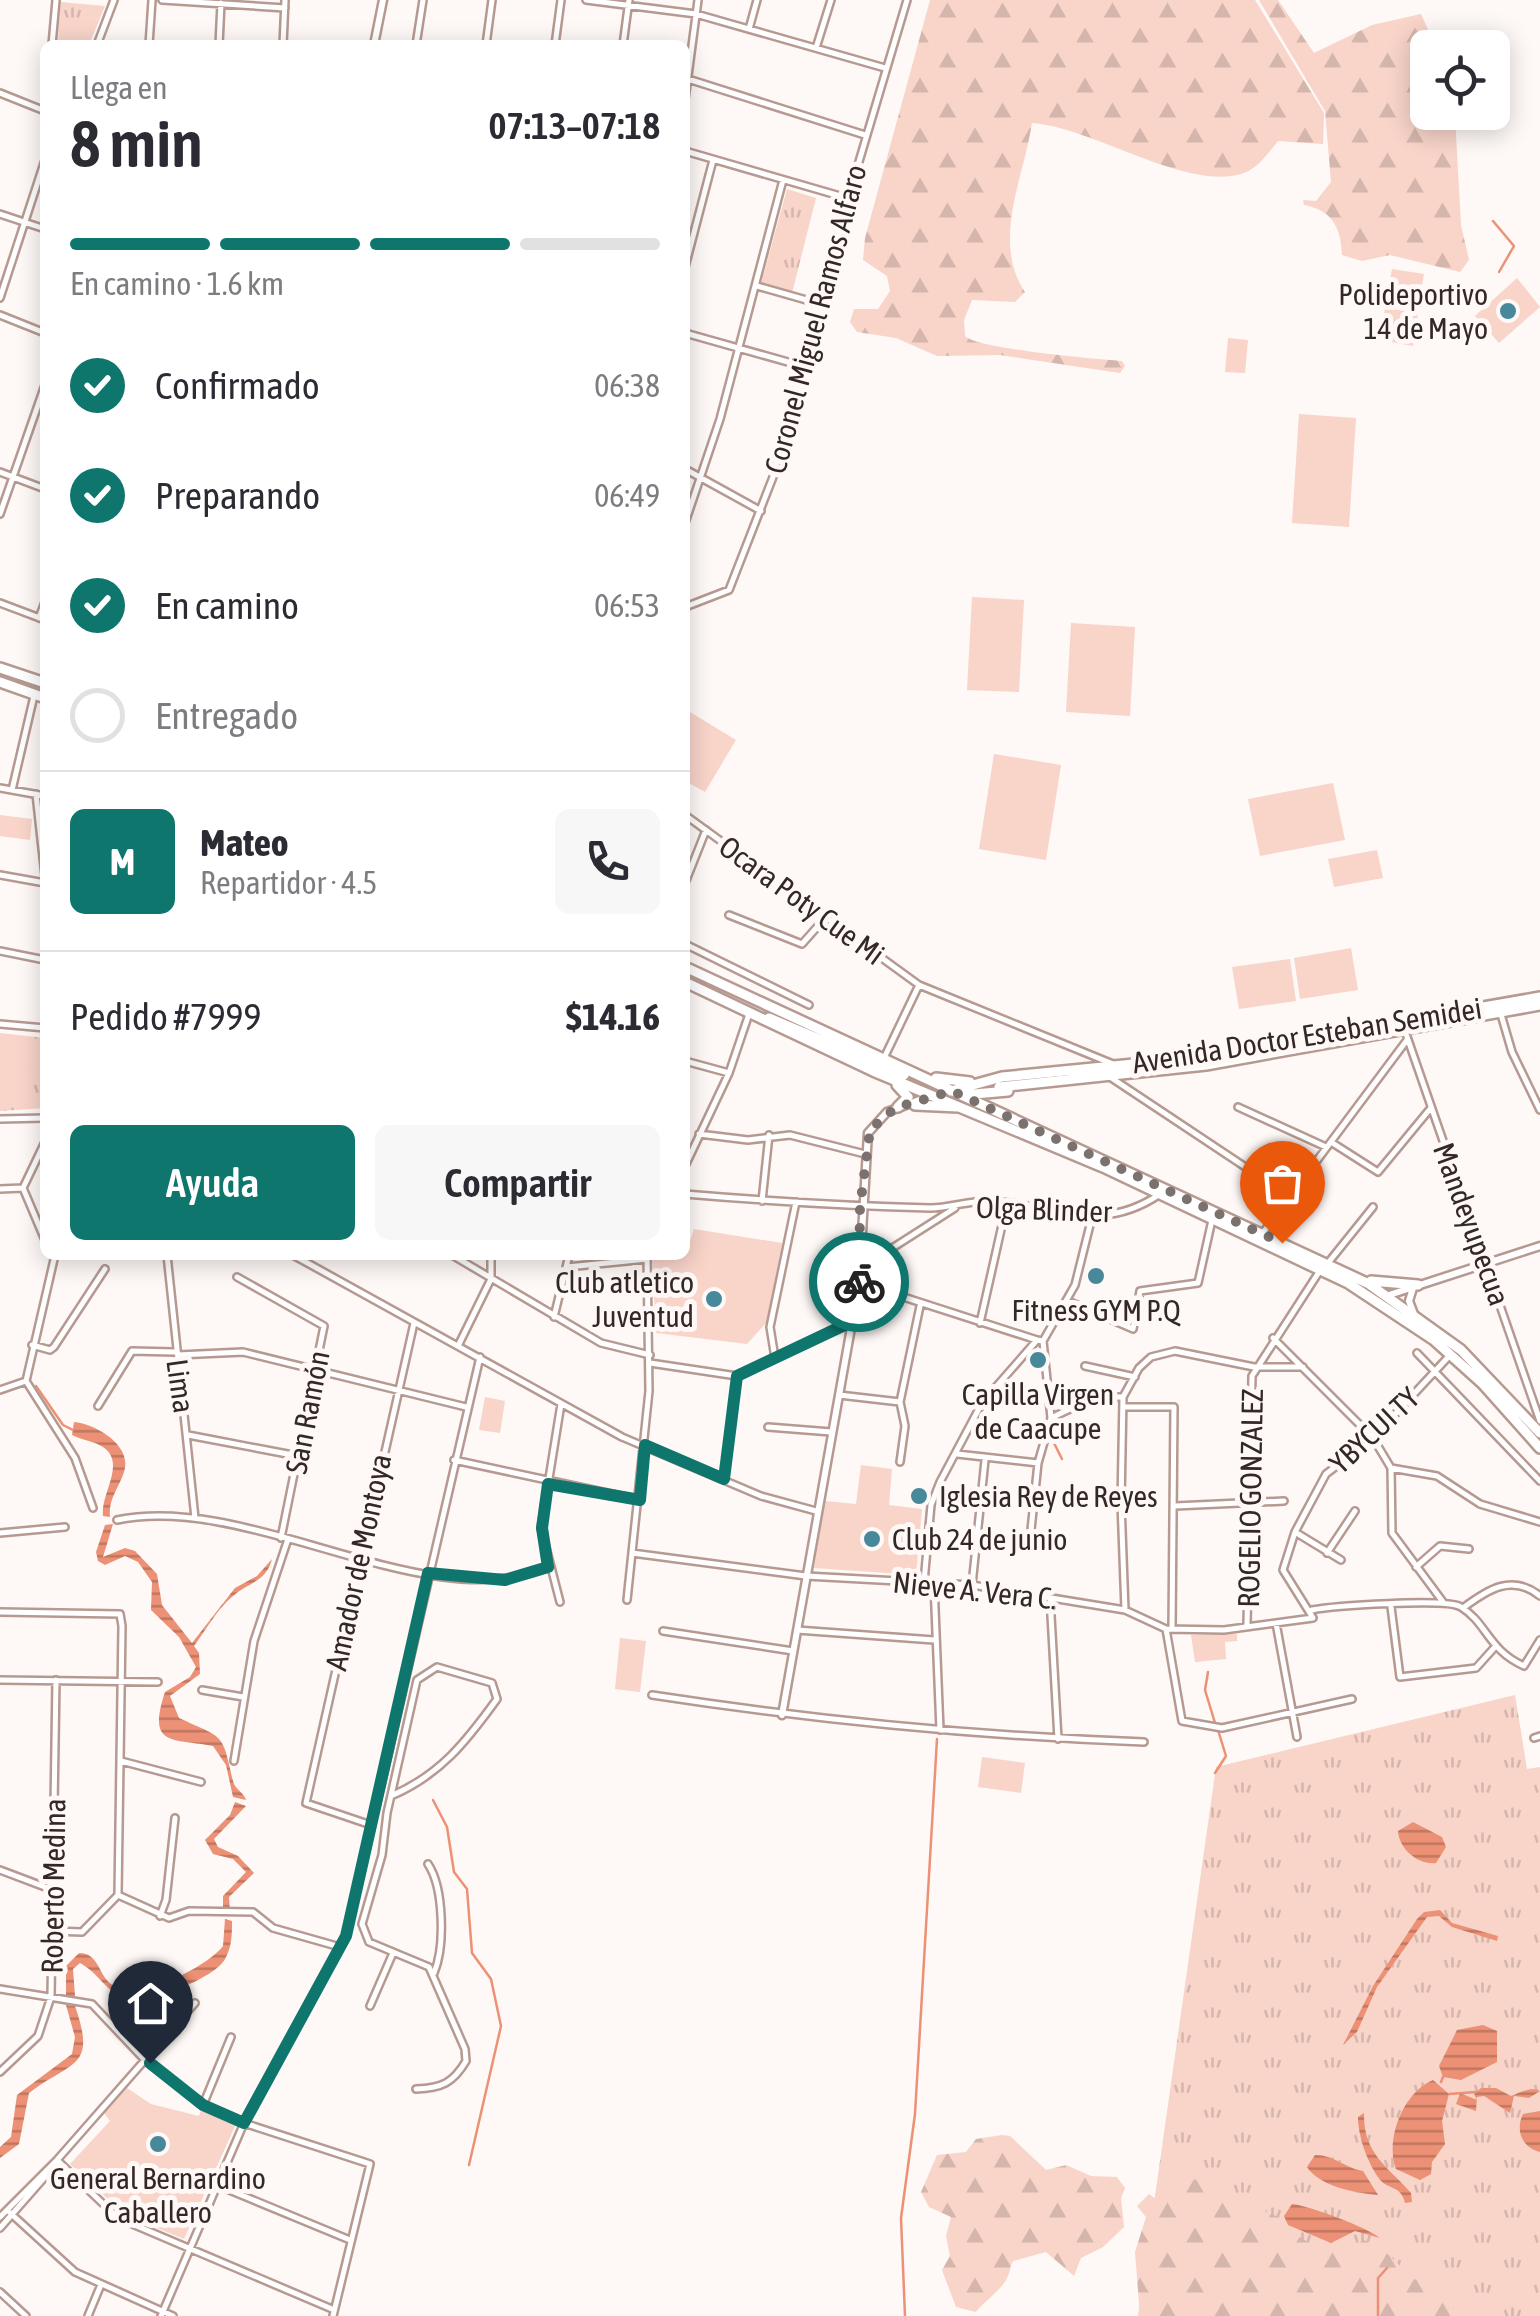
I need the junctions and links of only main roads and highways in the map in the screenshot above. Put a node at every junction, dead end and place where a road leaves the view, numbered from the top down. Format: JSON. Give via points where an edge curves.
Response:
{"nodes":[{"id":1,"x":0,"y":668,"type":"edge"},
{"id":2,"x":40,"y":681,"type":"edge"},
{"id":3,"x":0,"y":682,"type":"edge"},
{"id":4,"x":40,"y":696,"type":"edge"},
{"id":5,"x":690,"y":969,"type":"edge"},
{"id":6,"x":690,"y":984,"type":"edge"},
{"id":7,"x":1540,"y":996,"type":"edge"},
{"id":8,"x":1540,"y":1005,"type":"edge"},
{"id":9,"x":1500,"y":1008,"type":"junction"},
{"id":10,"x":753,"y":1013,"type":"junction"},
{"id":11,"x":1112,"y":1070,"type":"junction"},
{"id":12,"x":873,"y":1071,"type":"junction"},
{"id":13,"x":904,"y":1075,"type":"tunnel mouth"},
{"id":14,"x":919,"y":1075,"type":"junction"},
{"id":15,"x":999,"y":1086,"type":"junction"},
{"id":16,"x":957,"y":1093,"type":"junction"},
{"id":17,"x":938,"y":1097,"type":"junction"},
{"id":18,"x":914,"y":1105,"type":"road end"},
{"id":19,"x":898,"y":1107,"type":"road end"},
{"id":20,"x":966,"y":1108,"type":"junction"},
{"id":21,"x":999,"y":1112,"type":"junction"},
{"id":22,"x":1324,"y":1266,"type":"junction"},
{"id":23,"x":1350,"y":1274,"type":"junction"},
{"id":24,"x":1388,"y":1296,"type":"junction"},
{"id":25,"x":1388,"y":1308,"type":"junction"},
{"id":26,"x":1540,"y":1434,"type":"edge"},
{"id":27,"x":1540,"y":1448,"type":"edge"}],
"edges":[{"from":1,"to":2,"type":"highway"},
{"from":3,"to":4,"type":"highway"},
{"from":5,"to":14,"type":"highway"},
{"from":6,"to":10,"type":"highway"},
{"from":7,"to":9,"type":"highway","name":"Avenida Doctor Esteban Semidei"},
{"from":8,"to":9,"type":"highway","name":"Avenida Doctor Esteban Semidei"},
{"from":9,"to":11,"type":"highway","name":"Avenida Doctor Esteban Semidei"},
{"from":9,"to":11,"type":"highway","name":"Avenida Doctor Esteban Semidei","via":[[1206,1065]]},
{"from":10,"to":12,"type":"highway"},
{"from":10,"to":13,"type":"highway"},
{"from":11,"to":15,"type":"highway"},
{"from":11,"to":15,"type":"highway","name":"Avenida Doctor Esteban Semidei"},
{"from":12,"to":17,"type":"highway"},
{"from":12,"to":19,"type":"highway","via":[[907,1091]]},
{"from":14,"to":15,"type":"highway"},
{"from":14,"to":16,"type":"highway"},
{"from":15,"to":16,"type":"highway"},
{"from":15,"to":16,"type":"highway","name":"Avenida Doctor Esteban Semidei"},
{"from":15,"to":21,"type":"highway","via":[[989,1102]]},
{"from":16,"to":17,"type":"highway","name":"Avenida Doctor Esteban Semidei"},
{"from":16,"to":21,"type":"highway"},
{"from":17,"to":20,"type":"highway"},
{"from":18,"to":20,"type":"highway"},
{"from":20,"to":22,"type":"highway"},
{"from":21,"to":22,"type":"highway"},
{"from":22,"to":23,"type":"highway"},
{"from":22,"to":25,"type":"highway"},
{"from":23,"to":24,"type":"highway"},
{"from":23,"to":24,"type":"highway","via":[[1418,1285]]},
{"from":24,"to":25,"type":"highway"},
{"from":24,"to":26,"type":"highway","via":[[1461,1350]]},
{"from":25,"to":27,"type":"highway","via":[[1451,1354]]}]}
